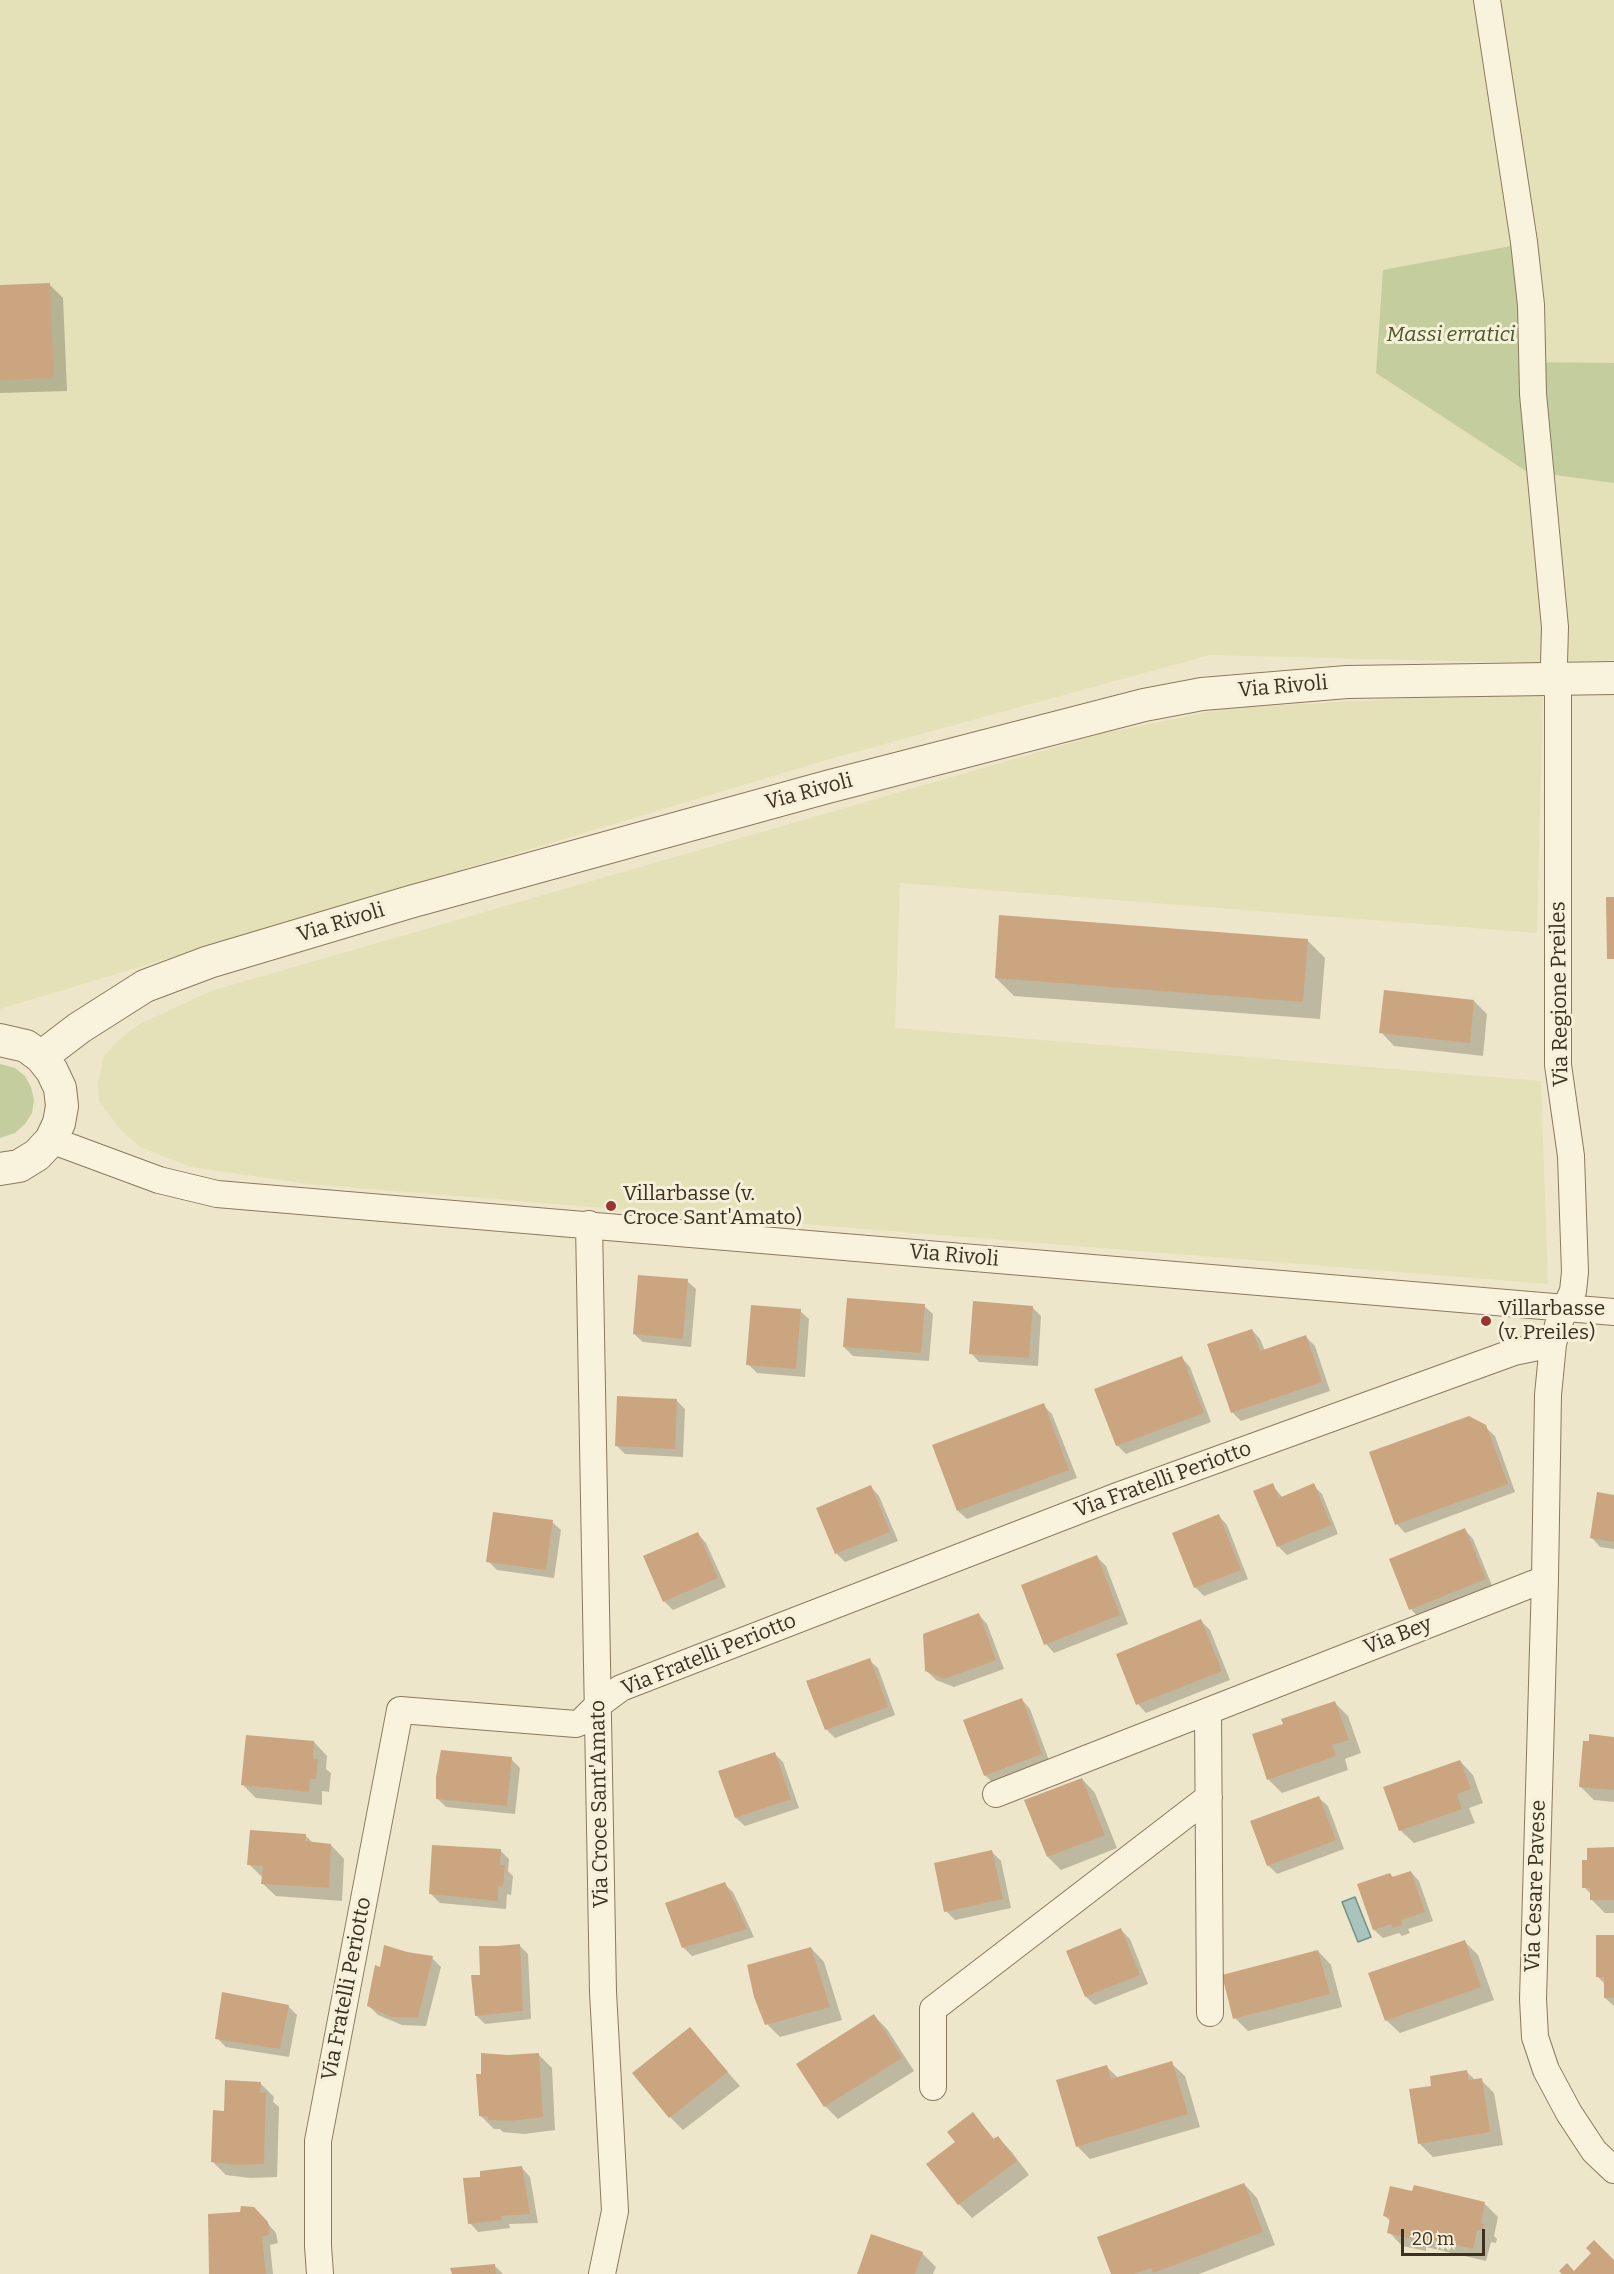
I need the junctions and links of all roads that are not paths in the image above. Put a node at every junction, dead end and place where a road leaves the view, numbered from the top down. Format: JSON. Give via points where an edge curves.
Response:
{"nodes":[{"id":1,"x":1487,"y":0,"type":"edge"},
{"id":2,"x":1614,"y":678,"type":"edge"},
{"id":3,"x":1556,"y":679,"type":"junction"},
{"id":4,"x":0,"y":1040,"type":"edge"},
{"id":5,"x":41,"y":1057,"type":"junction"},
{"id":6,"x":51,"y":1140,"type":"junction"},
{"id":7,"x":0,"y":1169,"type":"edge"},
{"id":8,"x":589,"y":1224,"type":"junction"},
{"id":9,"x":1566,"y":1308,"type":"junction"},
{"id":10,"x":1614,"y":1312,"type":"edge"},
{"id":11,"x":1553,"y":1344,"type":"junction"},
{"id":12,"x":1545,"y":1579,"type":"junction"},
{"id":13,"x":598,"y":1705,"type":"junction"},
{"id":14,"x":1208,"y":1711,"type":"junction"},
{"id":15,"x":996,"y":1794,"type":"dead end"},
{"id":16,"x":1209,"y":1797,"type":"junction"},
{"id":17,"x":1210,"y":2013,"type":"dead end"},
{"id":18,"x":933,"y":2087,"type":"dead end"},
{"id":19,"x":1614,"y":2170,"type":"edge"},
{"id":20,"x":320,"y":2274,"type":"edge"},
{"id":21,"x":602,"y":2274,"type":"edge"}],
"edges":[{"from":1,"to":3,"type":"street","name":"Via Regione Preiles","via":[[1531,305],[1533,394],[1555,627]]},
{"from":2,"to":3,"type":"street","name":"Via Rivoli"},
{"from":3,"to":5,"type":"street","name":"Via Rivoli","via":[[1347,682],[1202,694],[1144,705],[805,793],[209,962],[145,986]]},
{"from":3,"to":9,"type":"street","name":"Via Regione Preiles","via":[[1558,1065],[1571,1156],[1575,1272]]},
{"from":4,"to":5,"type":"street","via":[[26,1046]]},
{"from":5,"to":6,"type":"street","via":[[60,1088],[62,1106]]},
{"from":6,"to":7,"type":"street","via":[[19,1166]]},
{"from":6,"to":8,"type":"street","name":"Via Rivoli","via":[[159,1180],[217,1194]]},
{"from":8,"to":9,"type":"street","name":"Via Rivoli"},
{"from":8,"to":13,"type":"street","name":"Via Croce Sant'Amato"},
{"from":9,"to":10,"type":"street","name":"Via Rivoli"},
{"from":9,"to":11,"type":"street"},
{"from":11,"to":12,"type":"street","via":[[1548,1395]]},
{"from":11,"to":13,"type":"street","name":"Via Fratelli Periotto","via":[[1514,1352],[1117,1496],[621,1688]]},
{"from":12,"to":14,"type":"street","name":"Via Bey"},
{"from":12,"to":19,"type":"street","name":"Via Cesare Pavese","via":[[1535,2037],[1546,2070],[1569,2113],[1594,2151]]},
{"from":13,"to":20,"type":"street","name":"Via Fratelli Periotto","via":[[576,1724],[400,1710],[318,2141]]},
{"from":13,"to":21,"type":"street","name":"Via Croce Sant'Amato","via":[[603,1992],[615,2211]]},
{"from":14,"to":15,"type":"street","name":"Via Bey"},
{"from":14,"to":16,"type":"street"},
{"from":16,"to":17,"type":"street"},
{"from":16,"to":18,"type":"street","via":[[933,2009]]}]}
